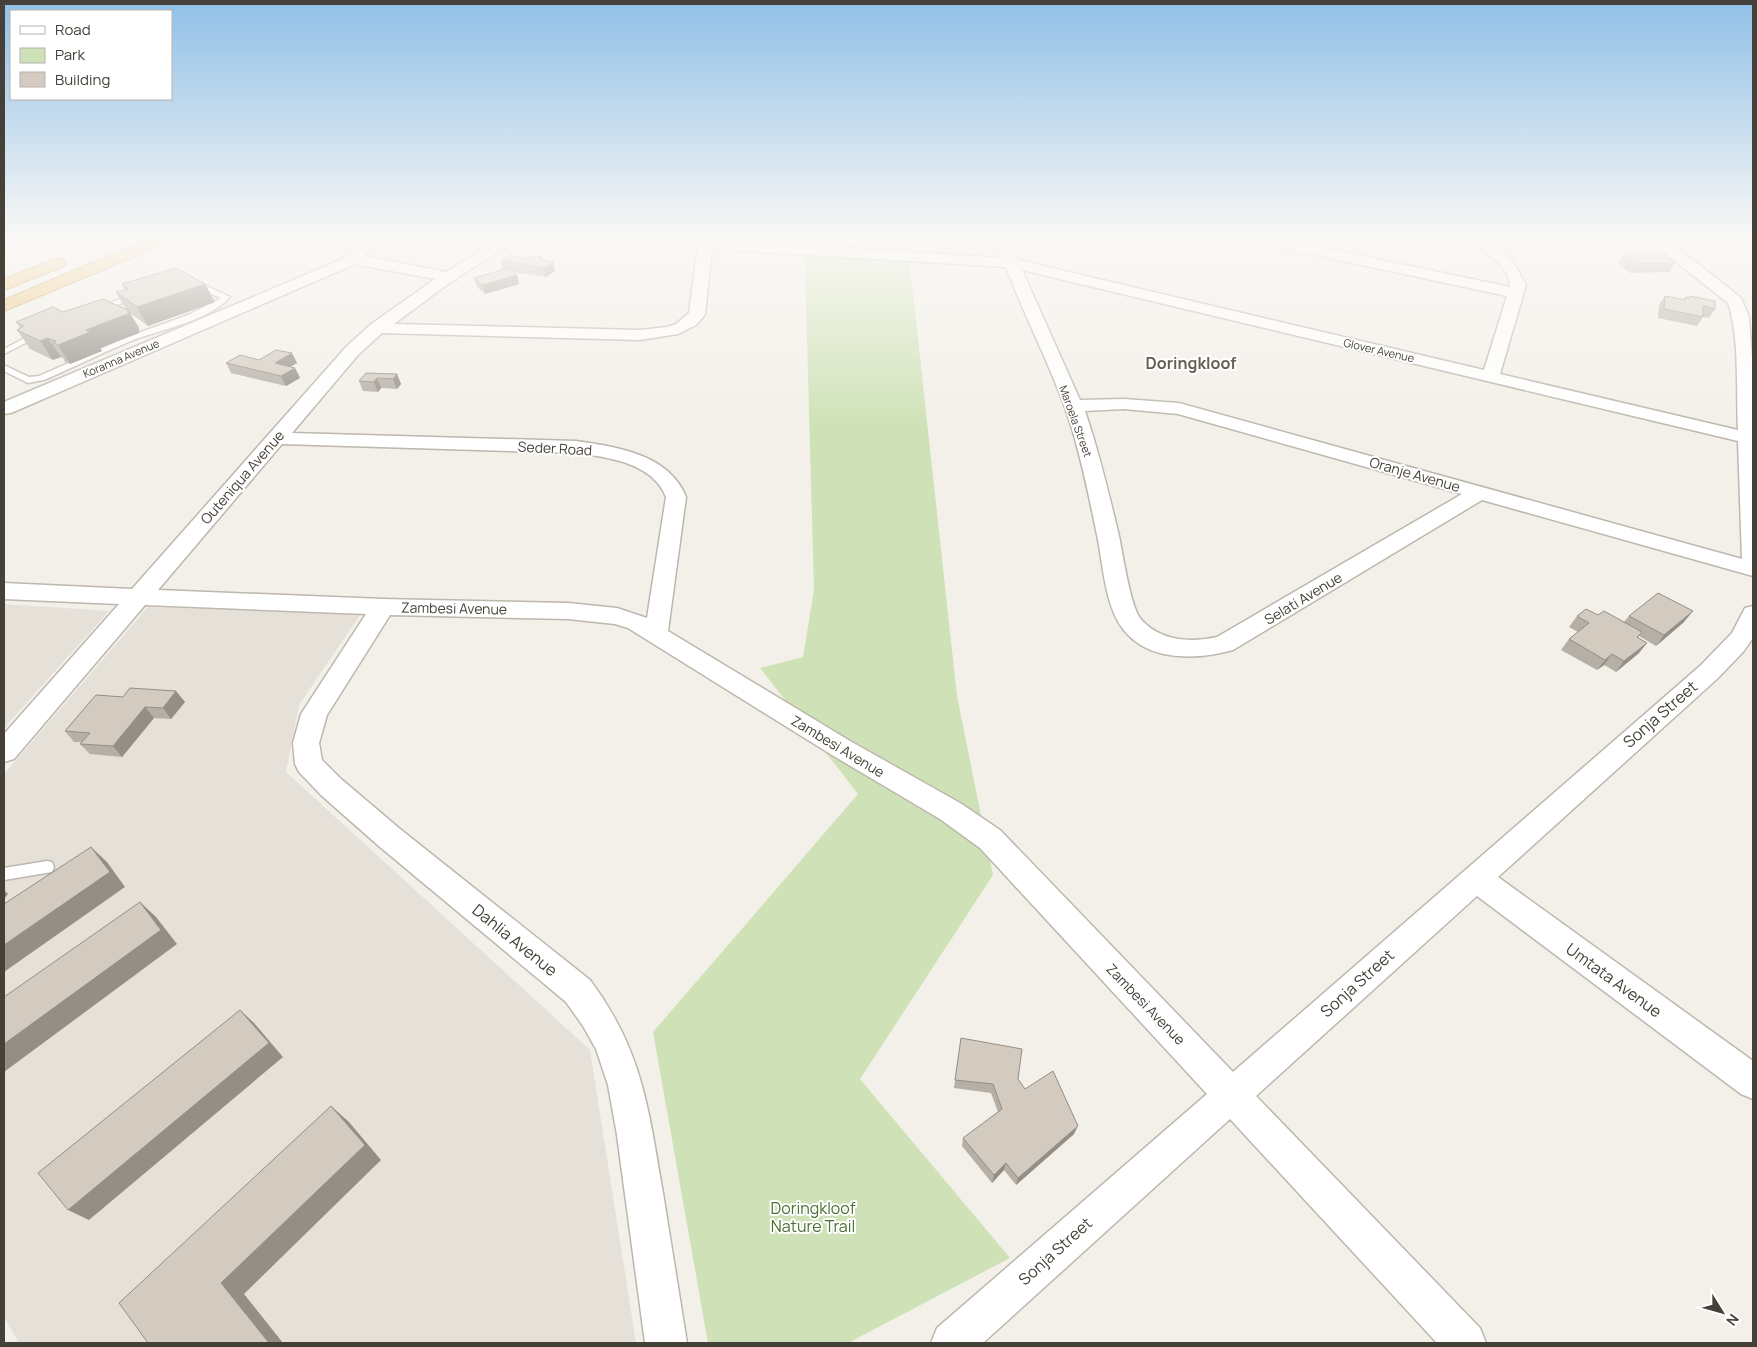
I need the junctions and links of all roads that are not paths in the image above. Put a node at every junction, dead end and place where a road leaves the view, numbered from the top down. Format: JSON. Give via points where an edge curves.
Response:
{"nodes":[{"id":1,"x":16,"y":301,"type":"edge"},
{"id":2,"x":121,"y":301,"type":"edge"},
{"id":3,"x":220,"y":301,"type":"edge"},
{"id":4,"x":255,"y":301,"type":"edge"},
{"id":5,"x":416,"y":301,"type":"edge"},
{"id":6,"x":698,"y":301,"type":"edge"},
{"id":7,"x":1027,"y":301,"type":"edge"},
{"id":8,"x":1171,"y":301,"type":"edge"},
{"id":9,"x":1514,"y":301,"type":"edge"},
{"id":10,"x":1735,"y":301,"type":"edge"},
{"id":11,"x":4,"y":306,"type":"edge"},
{"id":12,"x":92,"y":313,"type":"edge"},
{"id":13,"x":376,"y":328,"type":"junction"},
{"id":14,"x":48,"y":330,"type":"edge"},
{"id":15,"x":150,"y":332,"type":"junction"},
{"id":16,"x":166,"y":339,"type":"junction"},
{"id":17,"x":1748,"y":340,"type":"edge"},
{"id":18,"x":122,"y":344,"type":"junction"},
{"id":19,"x":139,"y":350,"type":"junction"},
{"id":20,"x":4,"y":352,"type":"edge"},
{"id":21,"x":4,"y":368,"type":"edge"},
{"id":22,"x":1490,"y":376,"type":"junction"},
{"id":23,"x":1749,"y":385,"type":"edge"},
{"id":24,"x":1073,"y":406,"type":"junction"},
{"id":25,"x":4,"y":408,"type":"edge"},
{"id":26,"x":276,"y":438,"type":"junction"},
{"id":27,"x":1750,"y":439,"type":"edge"},
{"id":28,"x":1481,"y":492,"type":"junction"},
{"id":29,"x":1753,"y":567,"type":"edge"},
{"id":30,"x":4,"y":591,"type":"edge"},
{"id":31,"x":139,"y":597,"type":"junction"},
{"id":32,"x":383,"y":607,"type":"junction"},
{"id":33,"x":1124,"y":611,"type":"joint"},
{"id":34,"x":1753,"y":614,"type":"edge"},
{"id":35,"x":656,"y":634,"type":"junction"},
{"id":36,"x":4,"y":752,"type":"edge"},
{"id":37,"x":47,"y":867,"type":"dead end"},
{"id":38,"x":4,"y":874,"type":"edge"},
{"id":39,"x":1475,"y":878,"type":"junction"},
{"id":40,"x":1753,"y":1082,"type":"edge"},
{"id":41,"x":1232,"y":1094,"type":"junction"},
{"id":42,"x":666,"y":1343,"type":"edge"},
{"id":43,"x":952,"y":1343,"type":"edge"},
{"id":44,"x":1465,"y":1343,"type":"edge"}],
"edges":[{"from":1,"to":11,"type":"highway"},
{"from":2,"to":12,"type":"lane"},
{"from":3,"to":15,"type":"lane"},
{"from":4,"to":16,"type":"street","name":"Koranna Avenue"},
{"from":5,"to":13,"type":"street","name":"Outeniqua Avenue"},
{"from":6,"to":13,"type":"street","via":[[697,314],[685,326],[644,335]]},
{"from":7,"to":24,"type":"street","name":"Maroela Street"},
{"from":8,"to":22,"type":"street","name":"Glover Avenue"},
{"from":9,"to":22,"type":"street"},
{"from":10,"to":17,"type":"street"},
{"from":13,"to":26,"type":"street","name":"Outeniqua Avenue"},
{"from":14,"to":20,"type":"lane"},
{"from":15,"to":16,"type":"lane"},
{"from":15,"to":18,"type":"lane","via":[[134,336]]},
{"from":16,"to":19,"type":"street","name":"Koranna Avenue"},
{"from":17,"to":23,"type":"street"},
{"from":18,"to":19,"type":"lane"},
{"from":18,"to":21,"type":"lane","via":[[36,380],[28,380]]},
{"from":19,"to":25,"type":"street","name":"Koranna Avenue"},
{"from":22,"to":27,"type":"street","name":"Glover Avenue"},
{"from":23,"to":27,"type":"street"},
{"from":24,"to":28,"type":"street","name":"Oranje Avenue","via":[[1124,404],[1179,409]]},
{"from":24,"to":33,"type":"street","name":"Maroela Street","via":[[1094,471]]},
{"from":26,"to":31,"type":"street","name":"Outeniqua Avenue"},
{"from":26,"to":35,"type":"street","name":"Seder Road","via":[[576,447],[623,456],[651,467],[669,481],[676,497]]},
{"from":27,"to":29,"type":"street"},
{"from":28,"to":29,"type":"street","name":"Oranje Avenue"},
{"from":28,"to":33,"type":"street","name":"Selati Avenue","via":[[1224,644],[1194,649],[1168,646],[1137,630]]},
{"from":30,"to":31,"type":"street","name":"Zambesi Avenue"},
{"from":31,"to":32,"type":"street","name":"Zambesi Avenue"},
{"from":31,"to":36,"type":"street","name":"Outeniqua Avenue"},
{"from":32,"to":35,"type":"street","name":"Zambesi Avenue","via":[[568,611],[617,616],[636,622]]},
{"from":32,"to":42,"type":"street","name":"Dahlia Avenue","via":[[314,714],[306,743],[306,757],[331,787],[390,838],[578,991],[602,1025],[618,1056],[627,1086]]},
{"from":34,"to":39,"type":"street","name":"Sonja Street","via":[[1748,630],[1709,672]]},
{"from":35,"to":41,"type":"street","name":"Zambesi Avenue","via":[[950,811],[990,839]]},
{"from":37,"to":38,"type":"lane"},
{"from":39,"to":40,"type":"street","name":"Umtata Avenue"},
{"from":39,"to":41,"type":"street","name":"Sonja Street"},
{"from":41,"to":43,"type":"street","name":"Sonja Street"},
{"from":41,"to":44,"type":"street","name":"Zambesi Avenue"}]}
